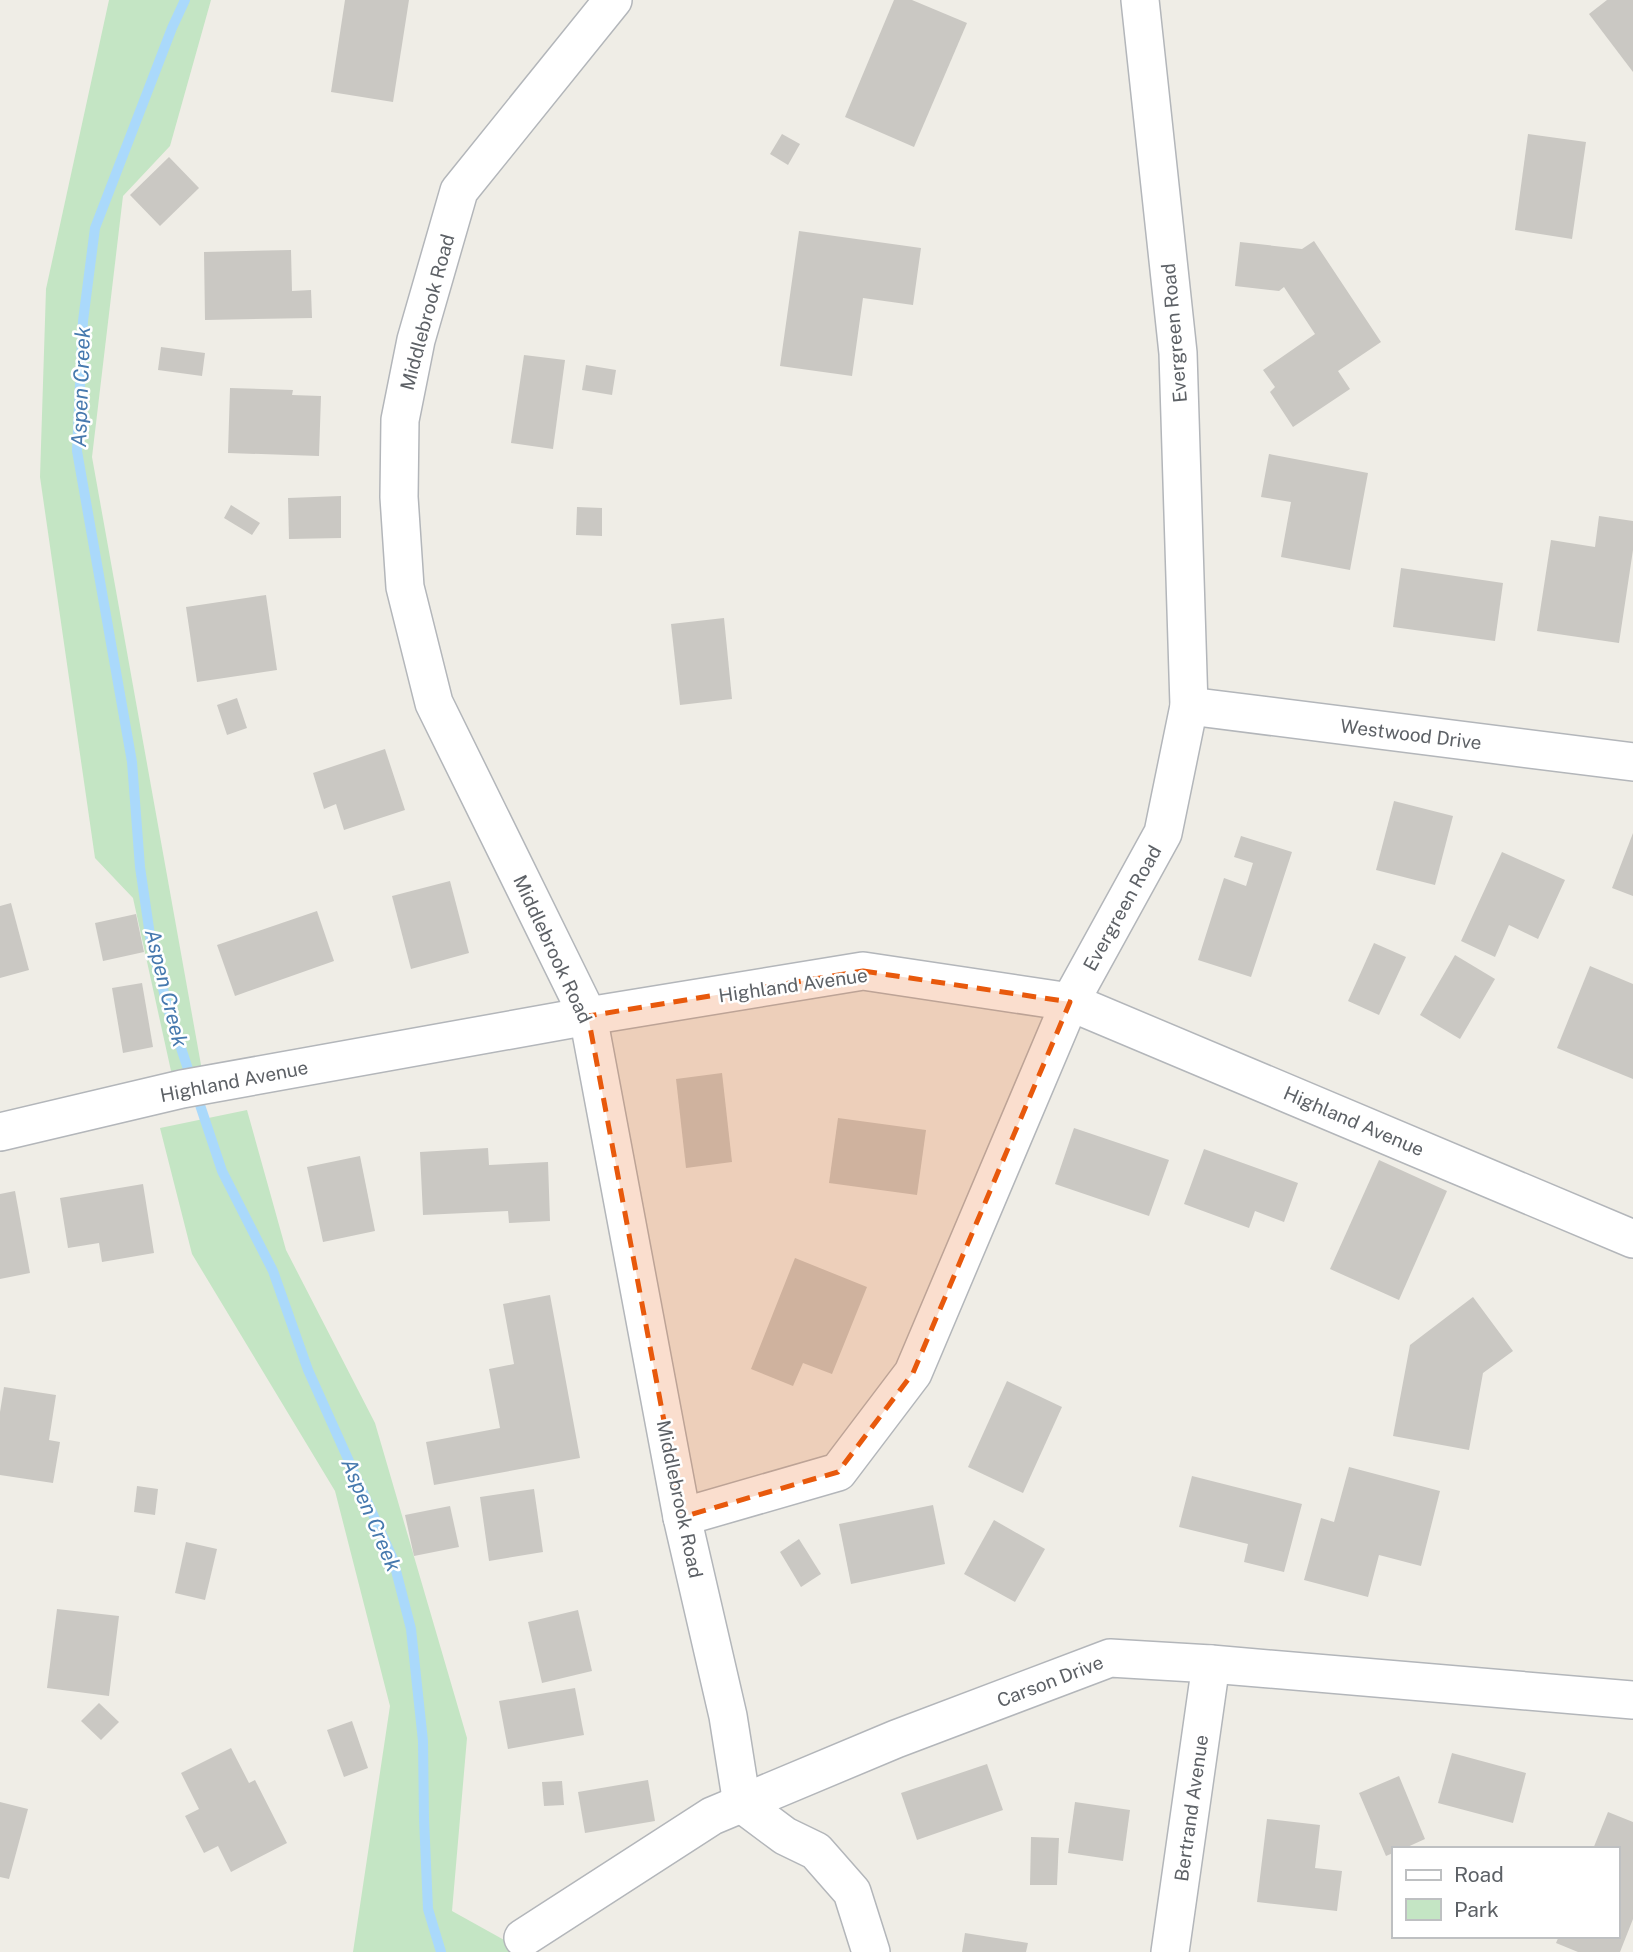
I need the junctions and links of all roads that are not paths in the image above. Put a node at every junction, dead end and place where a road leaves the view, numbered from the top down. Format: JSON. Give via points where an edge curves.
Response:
{"nodes":[{"id":1,"x":613,"y":0,"type":"edge"},
{"id":2,"x":1140,"y":0,"type":"edge"},
{"id":3,"x":1189,"y":706,"type":"junction"},
{"id":4,"x":1633,"y":762,"type":"edge"},
{"id":5,"x":1070,"y":1002,"type":"junction"},
{"id":6,"x":589,"y":1016,"type":"junction"},
{"id":7,"x":0,"y":1132,"type":"edge"},
{"id":8,"x":1633,"y":1239,"type":"edge"},
{"id":9,"x":682,"y":1517,"type":"junction"},
{"id":10,"x":1211,"y":1664,"type":"junction"},
{"id":11,"x":1633,"y":1700,"type":"edge"},
{"id":12,"x":742,"y":1804,"type":"junction"},
{"id":13,"x":523,"y":1938,"type":"dead end"},
{"id":14,"x":871,"y":1952,"type":"edge"},
{"id":15,"x":1170,"y":1952,"type":"edge"}],
"edges":[{"from":1,"to":6,"type":"street","name":"Middlebrook Road","via":[[459,191],[416,340],[400,420],[405,587],[434,703]]},
{"from":2,"to":3,"type":"street","name":"Evergreen Road","via":[[1178,353]]},
{"from":3,"to":4,"type":"street","name":"Westwood Drive"},
{"from":3,"to":5,"type":"street","name":"Evergreen Road","via":[[1163,833]]},
{"from":5,"to":6,"type":"street","name":"Highland Avenue","via":[[863,971]]},
{"from":5,"to":8,"type":"street","name":"Highland Avenue"},
{"from":5,"to":9,"type":"street","name":"Evergreen Road","via":[[913,1373],[838,1472]]},
{"from":6,"to":7,"type":"street","name":"Highland Avenue","via":[[182,1089]]},
{"from":6,"to":9,"type":"street","name":"Middlebrook Road"},
{"from":9,"to":12,"type":"street","name":"Middlebrook Road","via":[[728,1716]]},
{"from":10,"to":11,"type":"street","name":"Carson Drive"},
{"from":10,"to":12,"type":"street","name":"Carson Drive","via":[[1110,1658]]},
{"from":10,"to":15,"type":"street","name":"Bertrand Avenue"},
{"from":12,"to":13,"type":"street","name":"Carson Drive","via":[[712,1816]]},
{"from":12,"to":14,"type":"street","via":[[785,1836],[816,1851],[852,1892]]}]}
